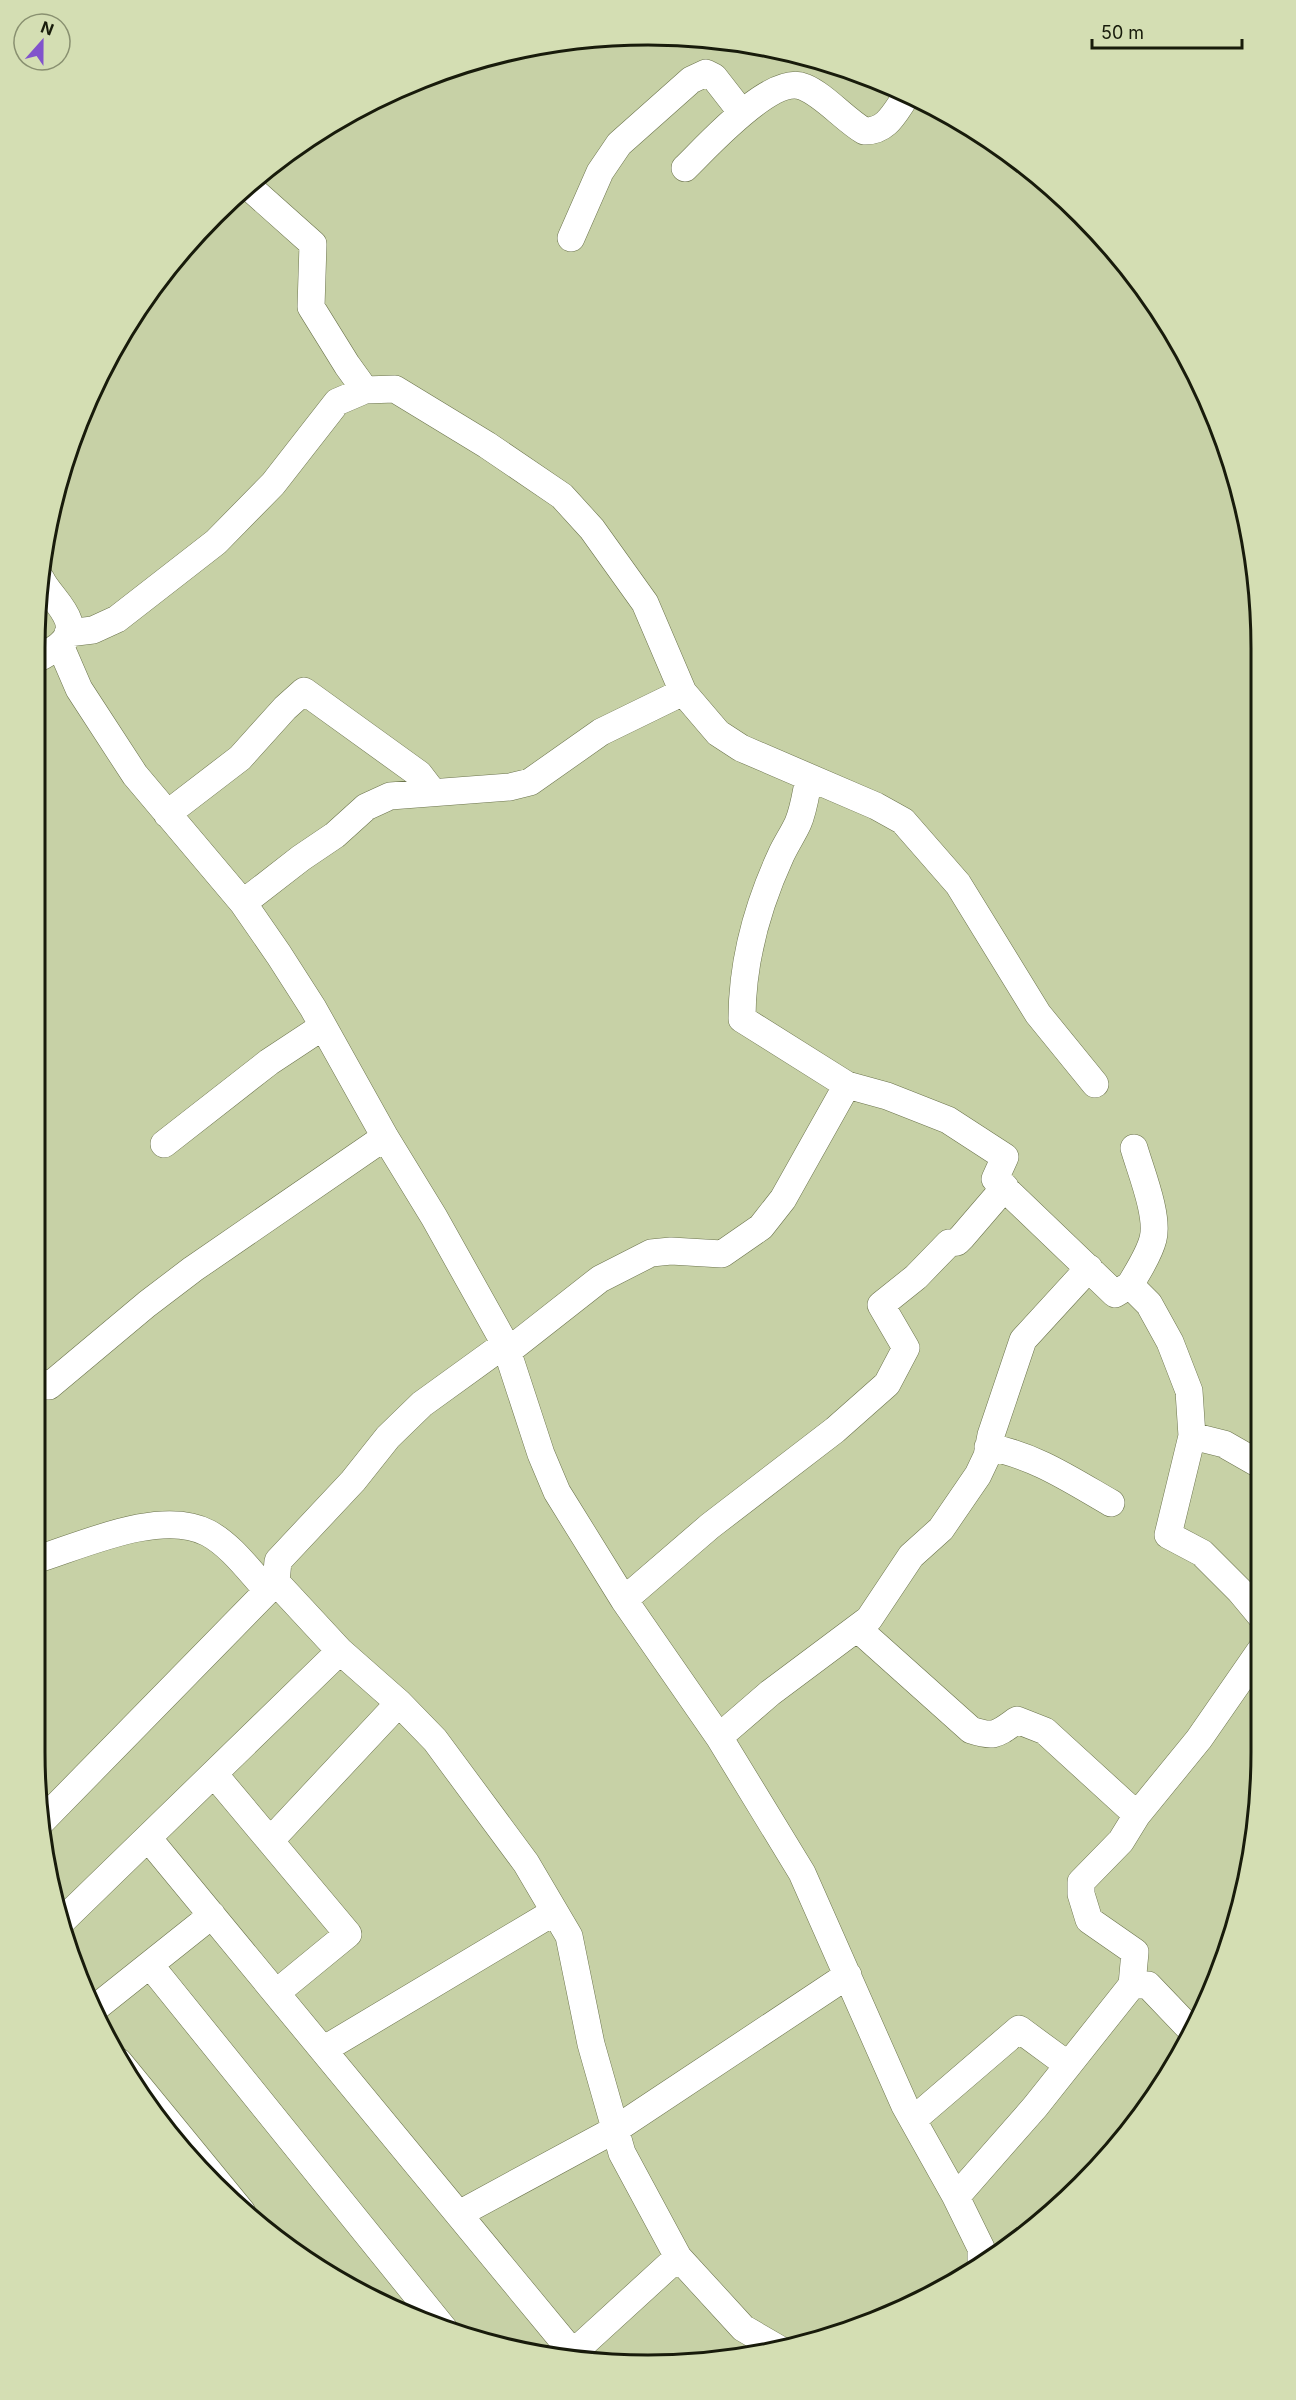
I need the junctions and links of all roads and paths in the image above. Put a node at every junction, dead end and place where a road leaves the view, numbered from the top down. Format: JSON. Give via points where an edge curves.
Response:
{"nodes":[{"id":1,"x":902,"y":101,"type":"edge"},
{"id":2,"x":742,"y":113,"type":"junction"},
{"id":3,"x":685,"y":168,"type":"dead end"},
{"id":4,"x":254,"y":192,"type":"edge"},
{"id":5,"x":578,"y":223,"type":"dead end"},
{"id":6,"x":365,"y":390,"type":"junction"},
{"id":7,"x":48,"y":592,"type":"edge"},
{"id":8,"x":51,"y":646,"type":"edge"},
{"id":9,"x":683,"y":692,"type":"junction"},
{"id":10,"x":809,"y":778,"type":"junction"},
{"id":11,"x":432,"y":791,"type":"junction"},
{"id":12,"x":167,"y":814,"type":"junction"},
{"id":13,"x":243,"y":903,"type":"junction"},
{"id":14,"x":322,"y":1027,"type":"junction"},
{"id":15,"x":1095,"y":1084,"type":"dead end"},
{"id":16,"x":847,"y":1085,"type":"junction"},
{"id":17,"x":385,"y":1137,"type":"junction"},
{"id":18,"x":164,"y":1144,"type":"dead end"},
{"id":19,"x":1134,"y":1148,"type":"dead end"},
{"id":20,"x":1005,"y":1187,"type":"junction"},
{"id":21,"x":755,"y":1231,"type":"junction"},
{"id":22,"x":785,"y":1233,"type":"dead end"},
{"id":23,"x":1089,"y":1268,"type":"junction"},
{"id":24,"x":1130,"y":1285,"type":"junction"},
{"id":25,"x":506,"y":1348,"type":"junction"},
{"id":26,"x":45,"y":1386,"type":"edge"},
{"id":27,"x":1192,"y":1436,"type":"junction"},
{"id":28,"x":988,"y":1447,"type":"junction"},
{"id":29,"x":1251,"y":1459,"type":"edge"},
{"id":30,"x":1111,"y":1503,"type":"dead end"},
{"id":31,"x":45,"y":1557,"type":"edge"},
{"id":32,"x":272,"y":1586,"type":"junction"},
{"id":33,"x":624,"y":1600,"type":"junction"},
{"id":34,"x":1251,"y":1604,"type":"edge"},
{"id":35,"x":857,"y":1628,"type":"junction"},
{"id":36,"x":340,"y":1651,"type":"junction"},
{"id":37,"x":1251,"y":1664,"type":"edge"},
{"id":38,"x":399,"y":1703,"type":"junction"},
{"id":39,"x":719,"y":1737,"type":"junction"},
{"id":40,"x":214,"y":1774,"type":"junction"},
{"id":41,"x":48,"y":1814,"type":"edge"},
{"id":42,"x":1137,"y":1815,"type":"junction"},
{"id":43,"x":148,"y":1838,"type":"junction"},
{"id":44,"x":270,"y":1841,"type":"junction"},
{"id":45,"x":66,"y":1909,"type":"edge"},
{"id":46,"x":554,"y":1912,"type":"junction"},
{"id":47,"x":212,"y":1915,"type":"junction"},
{"id":48,"x":150,"y":1965,"type":"junction"},
{"id":49,"x":848,"y":1975,"type":"junction"},
{"id":50,"x":1132,"y":1985,"type":"junction"},
{"id":51,"x":276,"y":1993,"type":"junction"},
{"id":52,"x":100,"y":2004,"type":"edge"},
{"id":53,"x":1186,"y":2025,"type":"edge"},
{"id":54,"x":323,"y":2050,"type":"junction"},
{"id":55,"x":1068,"y":2065,"type":"junction"},
{"id":56,"x":913,"y":2120,"type":"junction"},
{"id":57,"x":616,"y":2129,"type":"junction"},
{"id":58,"x":956,"y":2197,"type":"junction"},
{"id":59,"x":459,"y":2214,"type":"junction"},
{"id":60,"x":981,"y":2254,"type":"edge"},
{"id":61,"x":678,"y":2257,"type":"junction"},
{"id":62,"x":425,"y":2312,"type":"edge"},
{"id":63,"x":768,"y":2342,"type":"edge"},
{"id":64,"x":570,"y":2350,"type":"edge"},
{"id":65,"x":580,"y":2351,"type":"edge"}],
"edges":[{"from":1,"to":2,"type":"street","via":[[884,127],[875,132],[857,127],[798,85],[774,90]]},
{"from":2,"to":3,"type":"street"},
{"from":2,"to":5,"type":"street","via":[[714,77],[699,74],[619,144],[600,172]]},
{"from":4,"to":6,"type":"street","via":[[314,244],[311,307]]},
{"from":6,"to":8,"type":"street","via":[[337,402],[273,484],[216,542],[117,619]]},
{"from":6,"to":9,"type":"street","via":[[395,389],[562,495],[592,529],[645,603]]},
{"from":7,"to":8,"type":"street","via":[[68,615]]},
{"from":8,"to":12,"type":"street","via":[[135,775]]},
{"from":9,"to":10,"type":"street","via":[[718,733],[741,748]]},
{"from":9,"to":11,"type":"street","via":[[601,732],[530,782],[510,787]]},
{"from":10,"to":15,"type":"street","via":[[903,821],[958,884],[1038,1014]]},
{"from":10,"to":16,"type":"street","via":[[799,821],[781,854],[758,913],[747,953],[742,1019]]},
{"from":11,"to":12,"type":"street","via":[[419,774],[304,692],[240,758]]},
{"from":11,"to":13,"type":"street","via":[[390,796],[366,807]]},
{"from":12,"to":13,"type":"street"},
{"from":13,"to":14,"type":"street"},
{"from":14,"to":17,"type":"street"},
{"from":14,"to":18,"type":"street","via":[[269,1062]]},
{"from":16,"to":20,"type":"street","via":[[948,1120],[1005,1157],[995,1179]]},
{"from":16,"to":21,"type":"street","via":[[783,1199]]},
{"from":17,"to":25,"type":"street"},
{"from":17,"to":26,"type":"street","via":[[193,1269]]},
{"from":19,"to":24,"type":"street","via":[[1155,1229]]},
{"from":20,"to":23,"type":"street"},
{"from":20,"to":33,"type":"street","via":[[957,1242],[949,1243],[881,1305],[906,1348],[887,1384]]},
{"from":21,"to":22,"type":"street"},
{"from":21,"to":25,"type":"street","via":[[722,1254],[651,1253],[600,1279]]},
{"from":23,"to":24,"type":"street","via":[[1115,1294]]},
{"from":23,"to":28,"type":"street","via":[[1023,1340]]},
{"from":24,"to":27,"type":"street","via":[[1149,1304],[1170,1342],[1189,1390]]},
{"from":25,"to":32,"type":"street","via":[[422,1404],[388,1437],[353,1481],[278,1561]]},
{"from":25,"to":33,"type":"street","via":[[557,1492]]},
{"from":27,"to":29,"type":"street","via":[[1224,1444]]},
{"from":27,"to":34,"type":"street","via":[[1168,1535],[1202,1553]]},
{"from":28,"to":30,"type":"street","via":[[1040,1462]]},
{"from":28,"to":35,"type":"street","via":[[978,1474],[941,1529],[911,1556],[869,1619]]},
{"from":31,"to":32,"type":"street","via":[[122,1530],[186,1526],[224,1544]]},
{"from":32,"to":36,"type":"street"},
{"from":32,"to":41,"type":"street"},
{"from":33,"to":39,"type":"street"},
{"from":35,"to":39,"type":"street"},
{"from":35,"to":42,"type":"street","via":[[971,1730],[997,1735],[1017,1720],[1045,1731]]},
{"from":36,"to":38,"type":"street"},
{"from":36,"to":40,"type":"street"},
{"from":37,"to":42,"type":"street","via":[[1199,1739]]},
{"from":38,"to":44,"type":"street"},
{"from":38,"to":46,"type":"street","via":[[435,1740],[526,1863]]},
{"from":39,"to":49,"type":"street","via":[[802,1873]]},
{"from":40,"to":43,"type":"street"},
{"from":40,"to":44,"type":"street"},
{"from":42,"to":50,"type":"street","via":[[1120,1841],[1081,1882],[1089,1920],[1135,1952]]},
{"from":43,"to":45,"type":"street"},
{"from":43,"to":47,"type":"street"},
{"from":44,"to":51,"type":"street","via":[[348,1934]]},
{"from":46,"to":54,"type":"street"},
{"from":46,"to":57,"type":"street","via":[[569,1935],[591,2044]]},
{"from":47,"to":48,"type":"street"},
{"from":47,"to":51,"type":"street"},
{"from":48,"to":52,"type":"street"},
{"from":48,"to":62,"type":"street"},
{"from":49,"to":56,"type":"street"},
{"from":49,"to":57,"type":"street"},
{"from":50,"to":53,"type":"street","via":[[1148,1985]]},
{"from":50,"to":55,"type":"street"},
{"from":51,"to":54,"type":"street"},
{"from":54,"to":59,"type":"street"},
{"from":55,"to":56,"type":"street","via":[[1019,2029]]},
{"from":55,"to":58,"type":"street"},
{"from":56,"to":58,"type":"street"},
{"from":57,"to":59,"type":"street"},
{"from":57,"to":61,"type":"street","via":[[622,2153]]},
{"from":58,"to":60,"type":"street"},
{"from":59,"to":64,"type":"street"},
{"from":61,"to":63,"type":"street","via":[[744,2328]]},
{"from":61,"to":65,"type":"street"}]}
